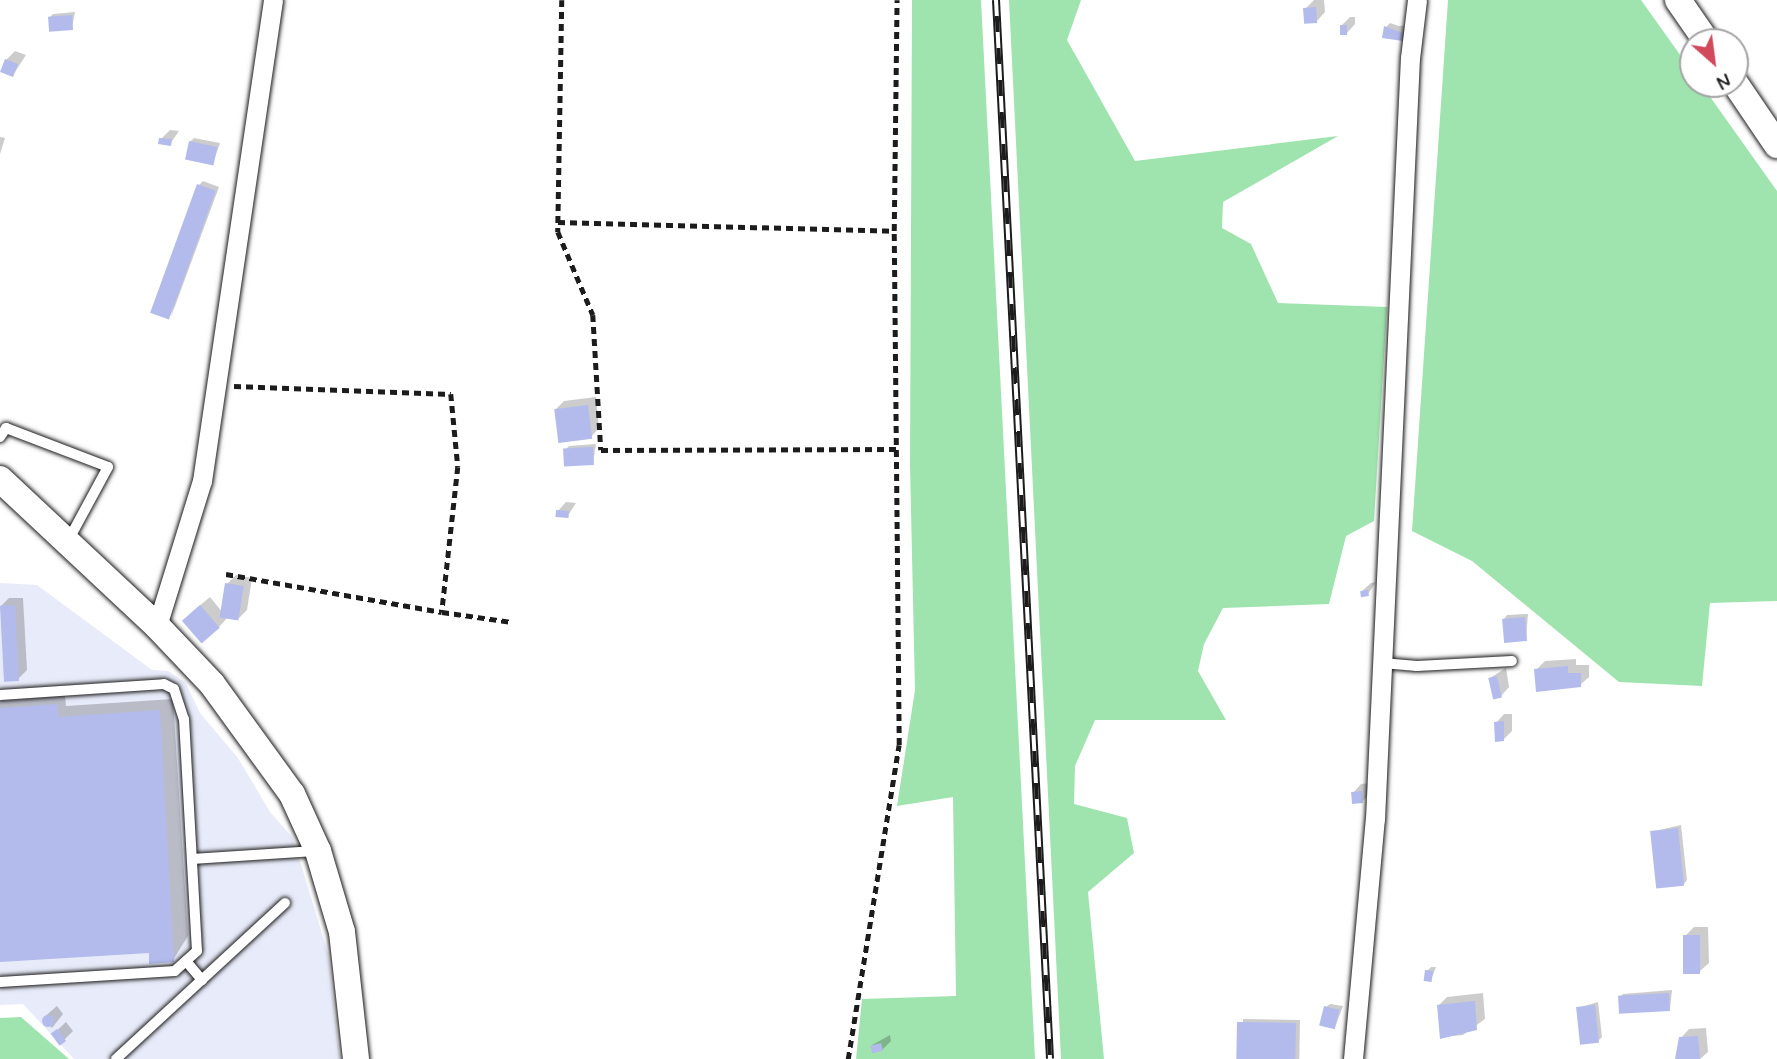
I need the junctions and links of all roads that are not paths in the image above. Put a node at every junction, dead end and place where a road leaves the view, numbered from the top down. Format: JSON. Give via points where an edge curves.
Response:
{"nodes":[{"id":1,"x":273,"y":0,"type":"edge"},
{"id":2,"x":1417,"y":0,"type":"edge"},
{"id":3,"x":1678,"y":0,"type":"edge"},
{"id":4,"x":1697,"y":28,"type":"edge"},
{"id":5,"x":1745,"y":98,"type":"edge"},
{"id":6,"x":1777,"y":145,"type":"edge"},
{"id":7,"x":0,"y":437,"type":"edge"},
{"id":8,"x":0,"y":478,"type":"edge"},
{"id":9,"x":67,"y":542,"type":"junction"},
{"id":10,"x":157,"y":626,"type":"junction"},
{"id":11,"x":1512,"y":661,"type":"dead end"},
{"id":12,"x":1381,"y":663,"type":"junction"},
{"id":13,"x":0,"y":695,"type":"edge"},
{"id":14,"x":318,"y":851,"type":"junction"},
{"id":15,"x":193,"y":859,"type":"junction"},
{"id":16,"x":285,"y":903,"type":"dead end"},
{"id":17,"x":186,"y":961,"type":"junction"},
{"id":18,"x":202,"y":979,"type":"junction"},
{"id":19,"x":0,"y":982,"type":"edge"},
{"id":20,"x":116,"y":1059,"type":"edge"},
{"id":21,"x":356,"y":1059,"type":"edge"},
{"id":22,"x":1353,"y":1059,"type":"edge"}],
"edges":[{"from":1,"to":10,"type":"street","via":[[202,481]]},
{"from":2,"to":12,"type":"street","via":[[1410,58]]},
{"from":3,"to":4,"type":"street"},
{"from":5,"to":6,"type":"street"},
{"from":7,"to":9,"type":"lane","via":[[6,428],[108,467]]},
{"from":8,"to":9,"type":"street"},
{"from":9,"to":10,"type":"street"},
{"from":10,"to":14,"type":"street","via":[[212,684],[251,736],[292,794]]},
{"from":11,"to":12,"type":"lane","via":[[1418,666]]},
{"from":12,"to":22,"type":"street","via":[[1375,819]]},
{"from":13,"to":15,"type":"lane","via":[[164,684],[174,689],[184,719]]},
{"from":14,"to":15,"type":"lane"},
{"from":14,"to":21,"type":"street","via":[[342,932]]},
{"from":15,"to":17,"type":"lane","via":[[197,951]]},
{"from":16,"to":18,"type":"lane"},
{"from":17,"to":18,"type":"lane"},
{"from":17,"to":19,"type":"lane","via":[[175,971]]},
{"from":18,"to":20,"type":"lane"}]}
